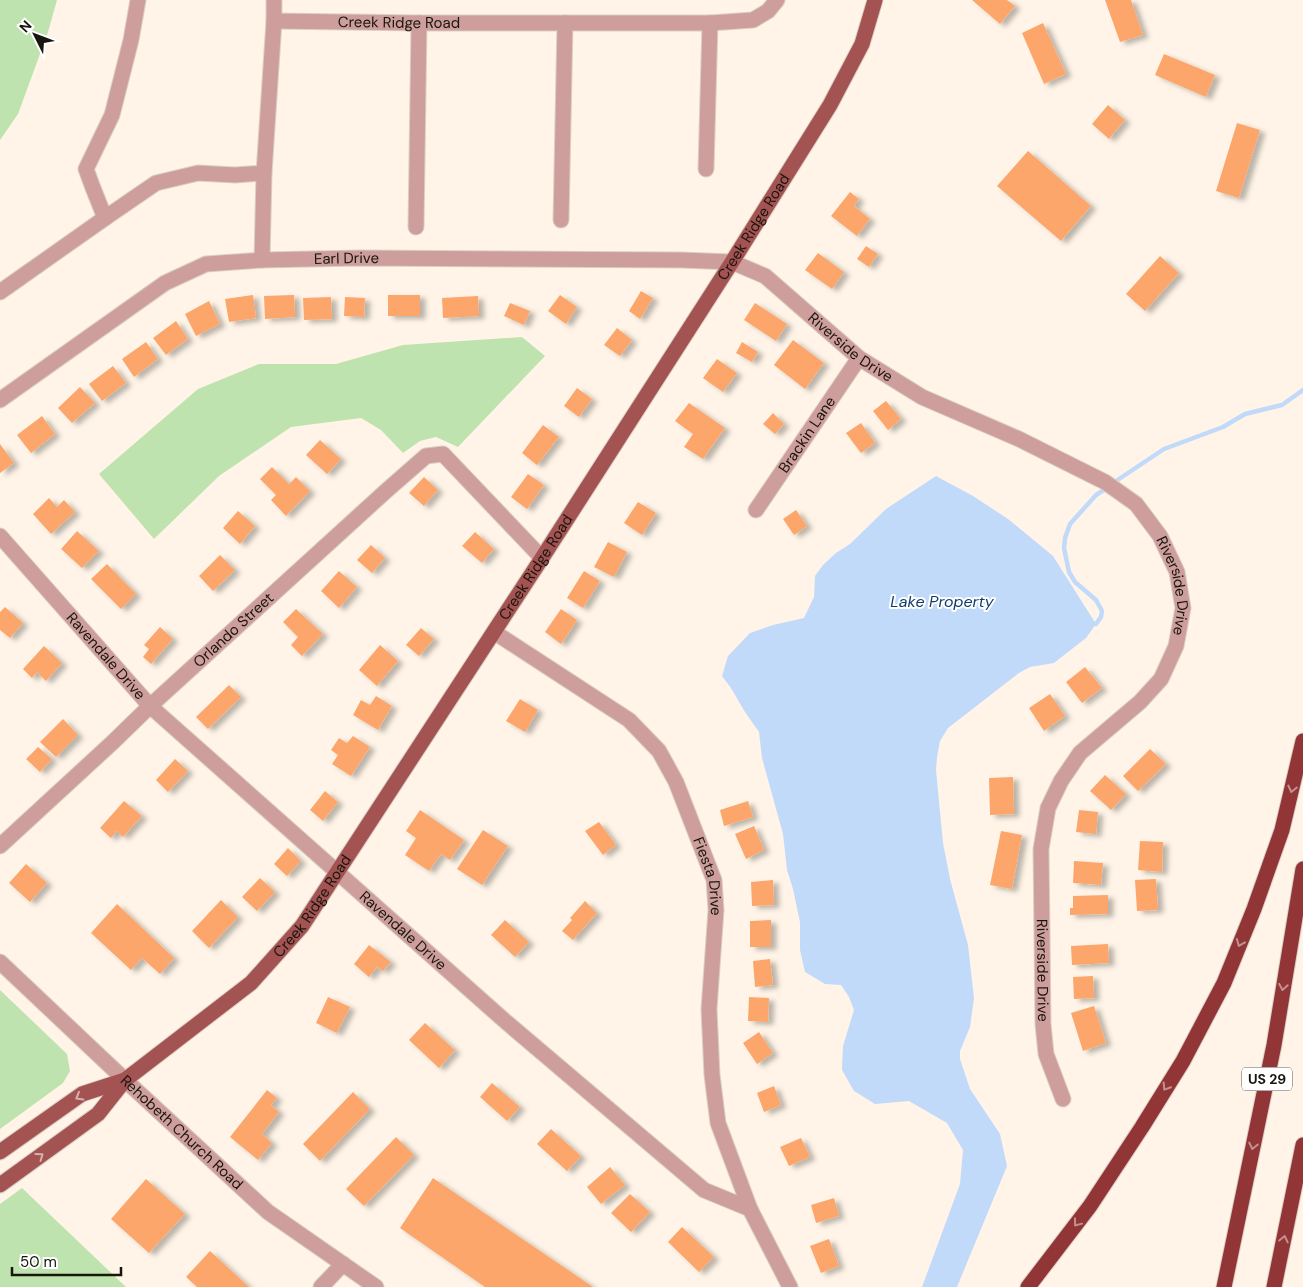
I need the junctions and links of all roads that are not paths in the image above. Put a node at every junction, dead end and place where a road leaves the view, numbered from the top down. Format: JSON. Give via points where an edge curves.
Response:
{"nodes":[{"id":1,"x":138,"y":0,"type":"edge"},
{"id":2,"x":274,"y":0,"type":"edge"},
{"id":3,"x":777,"y":0,"type":"edge"},
{"id":4,"x":875,"y":0,"type":"edge"},
{"id":5,"x":274,"y":20,"type":"junction"},
{"id":6,"x":565,"y":23,"type":"junction"},
{"id":7,"x":710,"y":23,"type":"junction"},
{"id":8,"x":419,"y":24,"type":"junction"},
{"id":9,"x":706,"y":169,"type":"dead end"},
{"id":10,"x":264,"y":173,"type":"junction"},
{"id":11,"x":105,"y":218,"type":"junction"},
{"id":12,"x":561,"y":220,"type":"dead end"},
{"id":13,"x":416,"y":227,"type":"dead end"},
{"id":14,"x":262,"y":260,"type":"junction"},
{"id":15,"x":732,"y":262,"type":"junction"},
{"id":16,"x":0,"y":292,"type":"edge"},
{"id":17,"x":860,"y":358,"type":"junction"},
{"id":18,"x":0,"y":400,"type":"edge"},
{"id":19,"x":756,"y":510,"type":"dead end"},
{"id":20,"x":0,"y":536,"type":"edge"},
{"id":21,"x":542,"y":558,"type":"junction"},
{"id":22,"x":494,"y":632,"type":"junction"},
{"id":23,"x":150,"y":706,"type":"junction"},
{"id":24,"x":1303,"y":741,"type":"edge"},
{"id":25,"x":0,"y":846,"type":"edge"},
{"id":26,"x":1303,"y":870,"type":"edge"},
{"id":27,"x":338,"y":871,"type":"junction"},
{"id":28,"x":0,"y":962,"type":"edge"},
{"id":29,"x":125,"y":1080,"type":"junction"},
{"id":30,"x":1063,"y":1099,"type":"dead end"},
{"id":31,"x":1303,"y":1145,"type":"edge"},
{"id":32,"x":0,"y":1152,"type":"edge"},
{"id":33,"x":0,"y":1185,"type":"edge"},
{"id":34,"x":750,"y":1209,"type":"junction"},
{"id":35,"x":343,"y":1264,"type":"junction"},
{"id":36,"x":321,"y":1287,"type":"edge"},
{"id":37,"x":376,"y":1287,"type":"edge"},
{"id":38,"x":790,"y":1287,"type":"edge"},
{"id":39,"x":1028,"y":1287,"type":"edge"},
{"id":40,"x":1224,"y":1287,"type":"edge"},
{"id":41,"x":1274,"y":1287,"type":"edge"}],
"edges":[{"from":1,"to":11,"type":"street","via":[[112,115],[86,169]]},
{"from":2,"to":5,"type":"street"},
{"from":3,"to":7,"type":"street","name":"Creek Ridge Road","via":[[752,20]]},
{"from":4,"to":15,"type":"main road","name":"Creek Ridge Road","via":[[862,44],[830,105]]},
{"from":5,"to":8,"type":"street","name":"Creek Ridge Road"},
{"from":5,"to":10,"type":"street"},
{"from":6,"to":7,"type":"street","name":"Creek Ridge Road"},
{"from":6,"to":8,"type":"street","name":"Creek Ridge Road"},
{"from":6,"to":12,"type":"street"},
{"from":7,"to":9,"type":"street"},
{"from":8,"to":13,"type":"street"},
{"from":10,"to":11,"type":"street","via":[[198,173],[156,183]]},
{"from":10,"to":14,"type":"street"},
{"from":11,"to":16,"type":"street"},
{"from":14,"to":15,"type":"street","name":"Earl Drive"},
{"from":14,"to":18,"type":"street","name":"Earl Drive","via":[[206,264],[165,284]]},
{"from":15,"to":17,"type":"street","name":"Riverside Drive","via":[[765,276]]},
{"from":15,"to":21,"type":"main road","name":"Creek Ridge Road"},
{"from":17,"to":19,"type":"street","name":"Brackin Lane"},
{"from":17,"to":30,"type":"street","name":"Riverside Drive","via":[[922,397],[1019,439],[1105,482],[1136,504],[1160,536],[1177,572],[1183,608],[1176,646],[1161,679],[1140,702],[1080,753],[1048,808],[1041,849],[1043,1024],[1046,1054]]},
{"from":20,"to":23,"type":"street","name":"Ravendale Drive"},
{"from":21,"to":22,"type":"main road","name":"Creek Ridge Road"},
{"from":21,"to":23,"type":"street","name":"Orlando Street","via":[[443,454],[426,456]]},
{"from":22,"to":27,"type":"main road","name":"Creek Ridge Road"},
{"from":22,"to":34,"type":"street","name":"Fiesta Drive","via":[[628,720],[659,751],[676,782],[714,880],[716,910],[709,1009],[712,1075],[718,1123]]},
{"from":23,"to":25,"type":"street","name":"Orlando Street"},
{"from":23,"to":27,"type":"street","name":"Ravendale Drive"},
{"from":24,"to":39,"type":"highway","one_way":true,"via":[[1282,830],[1224,983],[1183,1061],[1142,1127],[1090,1206]]},
{"from":26,"to":40,"type":"highway","number":"US 29","one_way":true,"via":[[1274,1044]]},
{"from":27,"to":29,"type":"main road","name":"Creek Ridge Road","via":[[302,926],[251,982]]},
{"from":27,"to":34,"type":"street","name":"Ravendale Drive","via":[[505,1021],[704,1190]]},
{"from":28,"to":29,"type":"street","name":"Rehobeth Church Road"},
{"from":29,"to":32,"type":"main road","name":"Creek Ridge Road","one_way":true,"via":[[82,1094]]},
{"from":33,"to":29,"type":"main road","name":"Creek Ridge Road","one_way":true,"via":[[98,1114]]},
{"from":29,"to":35,"type":"street","name":"Rehobeth Church Road","via":[[268,1212]]},
{"from":41,"to":31,"type":"highway","one_way":true},
{"from":34,"to":38,"type":"street"},
{"from":35,"to":36,"type":"street"},
{"from":35,"to":37,"type":"street","name":"Rehobeth Church Road"}]}
